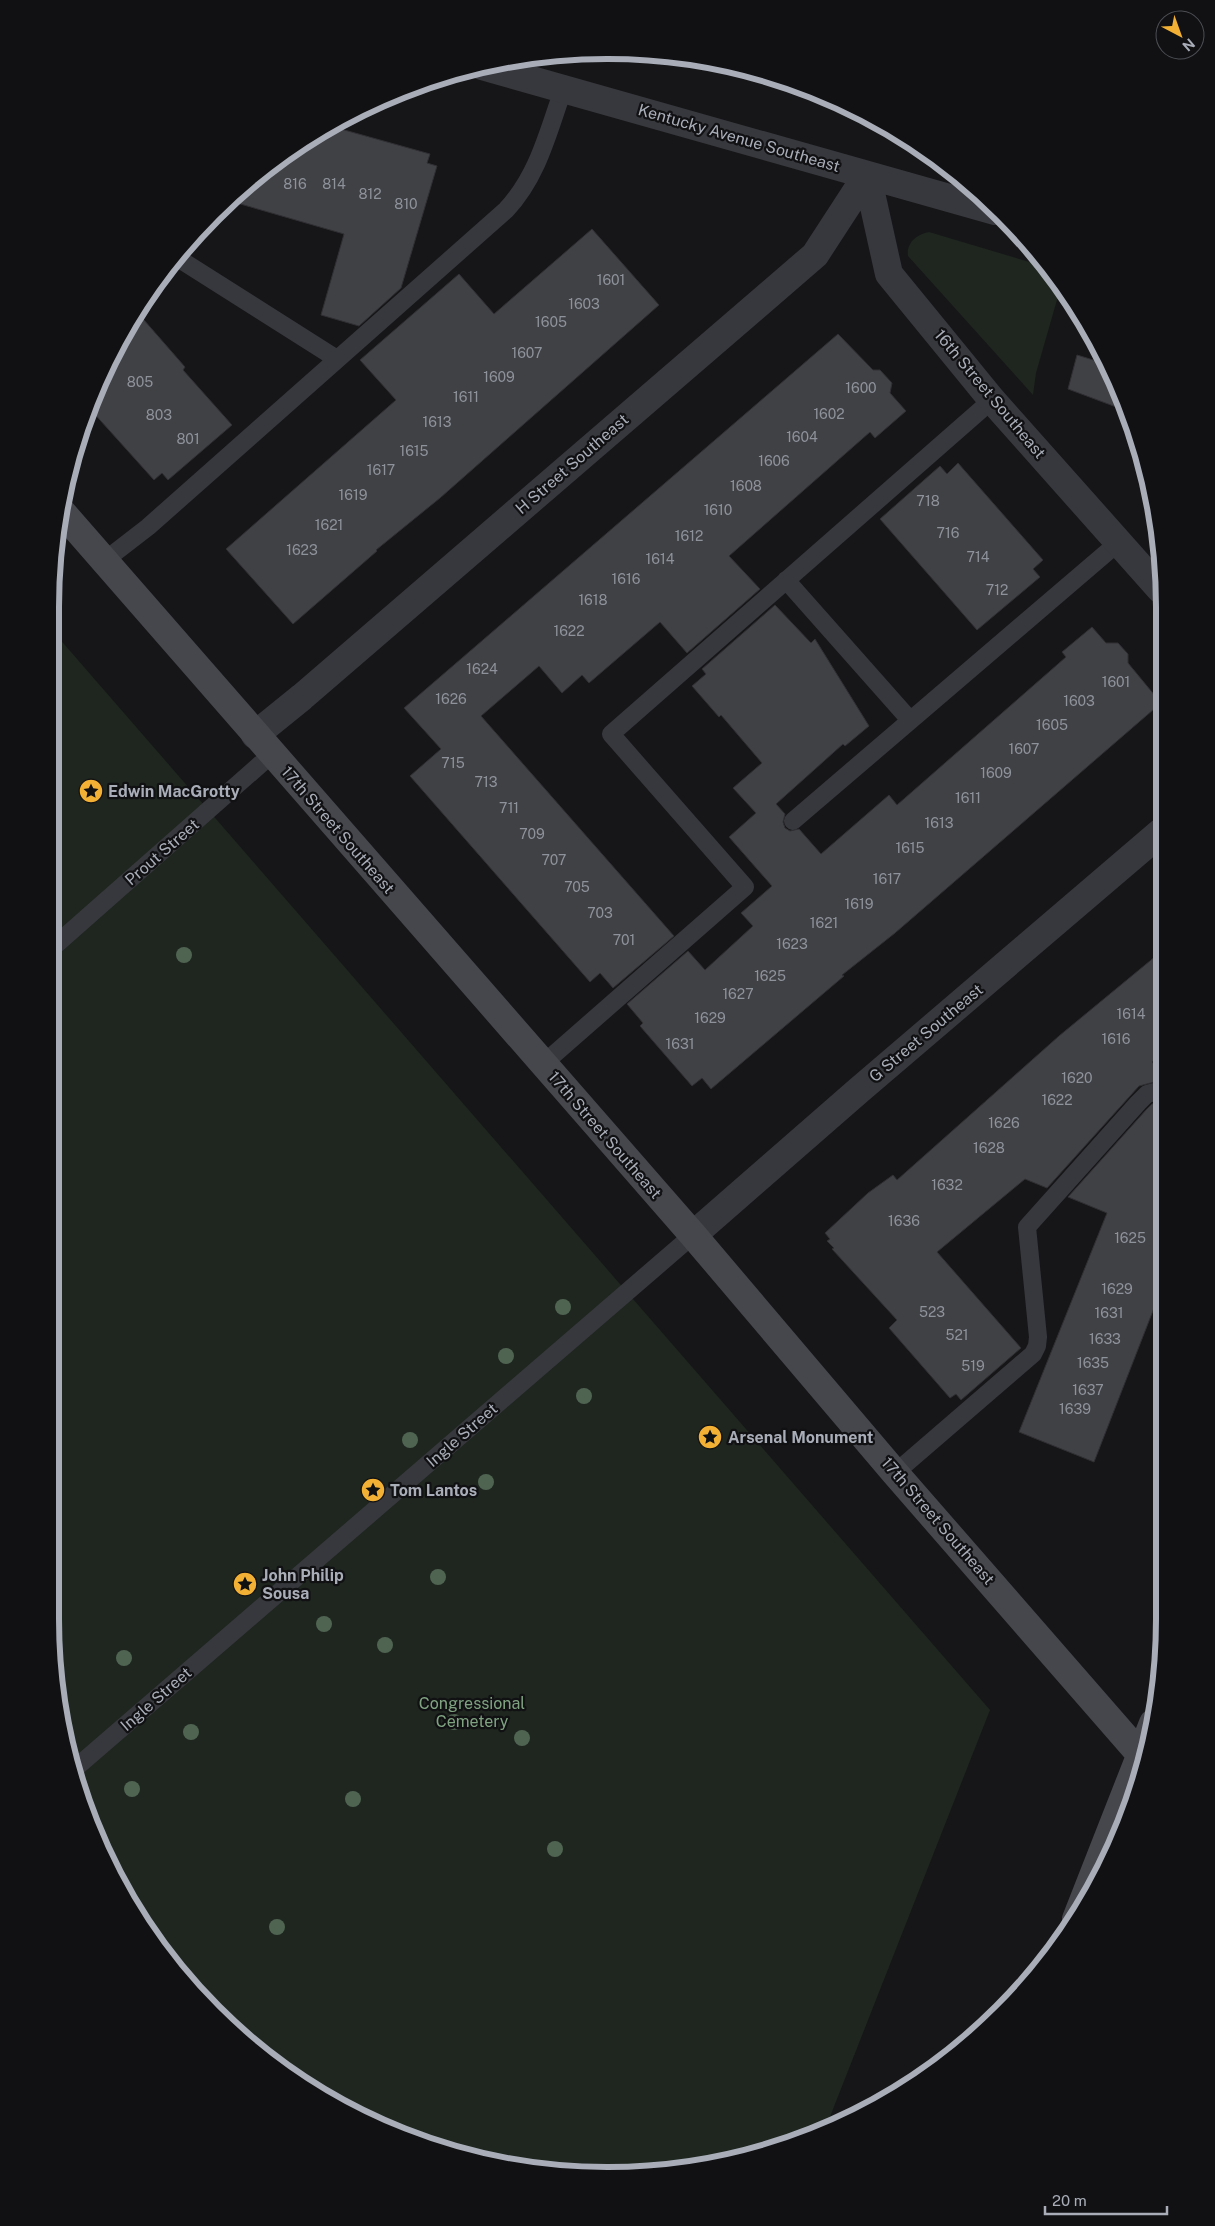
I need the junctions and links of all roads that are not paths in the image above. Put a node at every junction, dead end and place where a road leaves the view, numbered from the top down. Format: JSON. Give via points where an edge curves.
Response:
{"nodes":[{"id":1,"x":496,"y":70,"type":"edge"},
{"id":2,"x":563,"y":90,"type":"junction"},
{"id":3,"x":867,"y":174,"type":"junction"},
{"id":4,"x":983,"y":208,"type":"edge"},
{"id":5,"x":182,"y":261,"type":"edge"},
{"id":6,"x":337,"y":360,"type":"junction"},
{"id":7,"x":992,"y":400,"type":"junction"},
{"id":8,"x":66,"y":517,"type":"edge"},
{"id":9,"x":1119,"y":542,"type":"junction"},
{"id":10,"x":104,"y":561,"type":"junction"},
{"id":11,"x":786,"y":580,"type":"junction"},
{"id":12,"x":1155,"y":584,"type":"edge"},
{"id":13,"x":910,"y":720,"type":"junction"},
{"id":14,"x":264,"y":745,"type":"junction"},
{"id":15,"x":793,"y":821,"type":"dead end"},
{"id":16,"x":1156,"y":836,"type":"edge"},
{"id":17,"x":59,"y":941,"type":"edge"},
{"id":18,"x":543,"y":1064,"type":"junction"},
{"id":19,"x":1156,"y":1092,"type":"edge"},
{"id":20,"x":693,"y":1235,"type":"junction"},
{"id":21,"x":895,"y":1473,"type":"junction"},
{"id":22,"x":1140,"y":1753,"type":"edge"},
{"id":23,"x":78,"y":1765,"type":"edge"},
{"id":24,"x":1121,"y":1809,"type":"edge"},
{"id":25,"x":1100,"y":1861,"type":"edge"}],
"edges":[{"from":1,"to":2,"type":"street","name":"Kentucky Avenue Southeast"},
{"from":2,"to":3,"type":"street","name":"Kentucky Avenue Southeast"},
{"from":2,"to":6,"type":"lane","via":[[532,176],[521,194]]},
{"from":3,"to":4,"type":"street","name":"Kentucky Avenue Southeast"},
{"from":3,"to":7,"type":"street","name":"16th Street Southeast","via":[[889,274]]},
{"from":3,"to":14,"type":"street","name":"H Street Southeast","via":[[815,255],[308,692]]},
{"from":5,"to":6,"type":"lane"},
{"from":6,"to":10,"type":"lane","via":[[148,527]]},
{"from":7,"to":9,"type":"street","name":"16th Street Southeast"},
{"from":7,"to":11,"type":"lane"},
{"from":8,"to":10,"type":"street","name":"17th Street Southeast"},
{"from":9,"to":12,"type":"street","name":"16th Street Southeast"},
{"from":9,"to":13,"type":"lane"},
{"from":10,"to":14,"type":"street","name":"17th Street Southeast"},
{"from":11,"to":13,"type":"lane"},
{"from":11,"to":18,"type":"lane","via":[[611,734],[745,887]]},
{"from":13,"to":15,"type":"lane"},
{"from":14,"to":17,"type":"lane","name":"Prout Street"},
{"from":14,"to":18,"type":"street","name":"17th Street Southeast"},
{"from":16,"to":20,"type":"street","name":"G Street Southeast"},
{"from":18,"to":20,"type":"street","name":"17th Street Southeast"},
{"from":19,"to":21,"type":"lane","via":[[1147,1094],[1138,1103],[1027,1227],[1038,1338],[1033,1354]]},
{"from":20,"to":21,"type":"street","name":"17th Street Southeast"},
{"from":20,"to":23,"type":"lane","name":"Ingle Street"},
{"from":21,"to":22,"type":"street","name":"17th Street Southeast"},
{"from":24,"to":25,"type":"street"}]}
